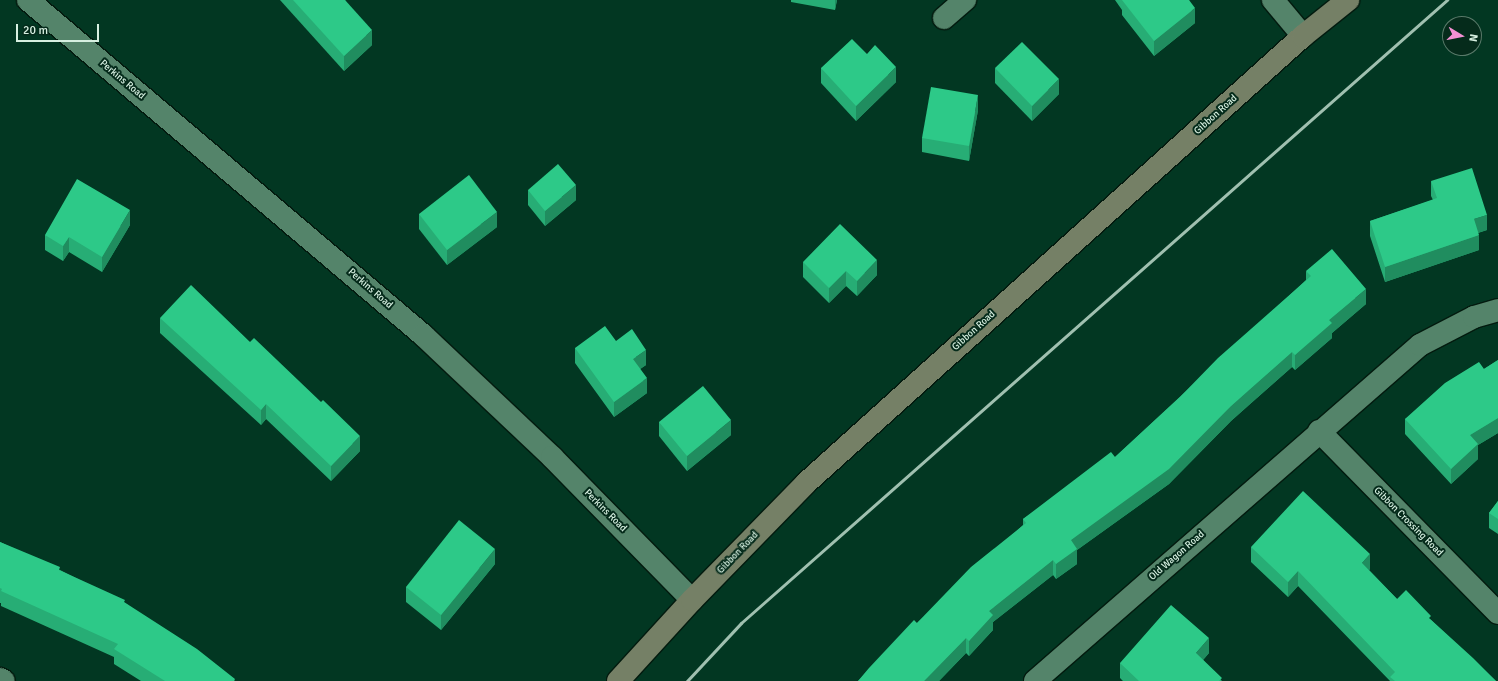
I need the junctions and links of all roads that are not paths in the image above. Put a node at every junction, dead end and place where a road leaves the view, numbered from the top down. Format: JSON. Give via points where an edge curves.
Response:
{"nodes":[{"id":1,"x":28,"y":0,"type":"edge"},
{"id":2,"x":965,"y":0,"type":"edge"},
{"id":3,"x":1274,"y":0,"type":"edge"},
{"id":4,"x":1348,"y":0,"type":"edge"},
{"id":5,"x":944,"y":18,"type":"dead end"},
{"id":6,"x":1303,"y":36,"type":"junction"},
{"id":7,"x":1498,"y":310,"type":"edge"},
{"id":8,"x":1319,"y":431,"type":"junction"},
{"id":9,"x":692,"y":600,"type":"junction"},
{"id":10,"x":1498,"y":613,"type":"edge"},
{"id":11,"x":1045,"y":678,"type":"edge"},
{"id":12,"x":0,"y":679,"type":"edge"},
{"id":13,"x":4,"y":681,"type":"edge"},
{"id":14,"x":618,"y":681,"type":"edge"}],
"edges":[{"from":1,"to":9,"type":"street","name":"Perkins Road","via":[[423,336],[552,457]]},
{"from":2,"to":5,"type":"street"},
{"from":3,"to":6,"type":"street"},
{"from":4,"to":6,"type":"main road","name":"Gibbon Road"},
{"from":6,"to":9,"type":"main road","name":"Gibbon Road","via":[[839,453]]},
{"from":7,"to":8,"type":"street","name":"Old Wagon Road","via":[[1474,317],[1420,345]]},
{"from":8,"to":10,"type":"street","name":"Gibbon Crossing Road"},
{"from":8,"to":11,"type":"street","name":"Old Wagon Road"},
{"from":9,"to":14,"type":"main road","name":"Gibbon Road"},
{"from":12,"to":13,"type":"street"}]}
